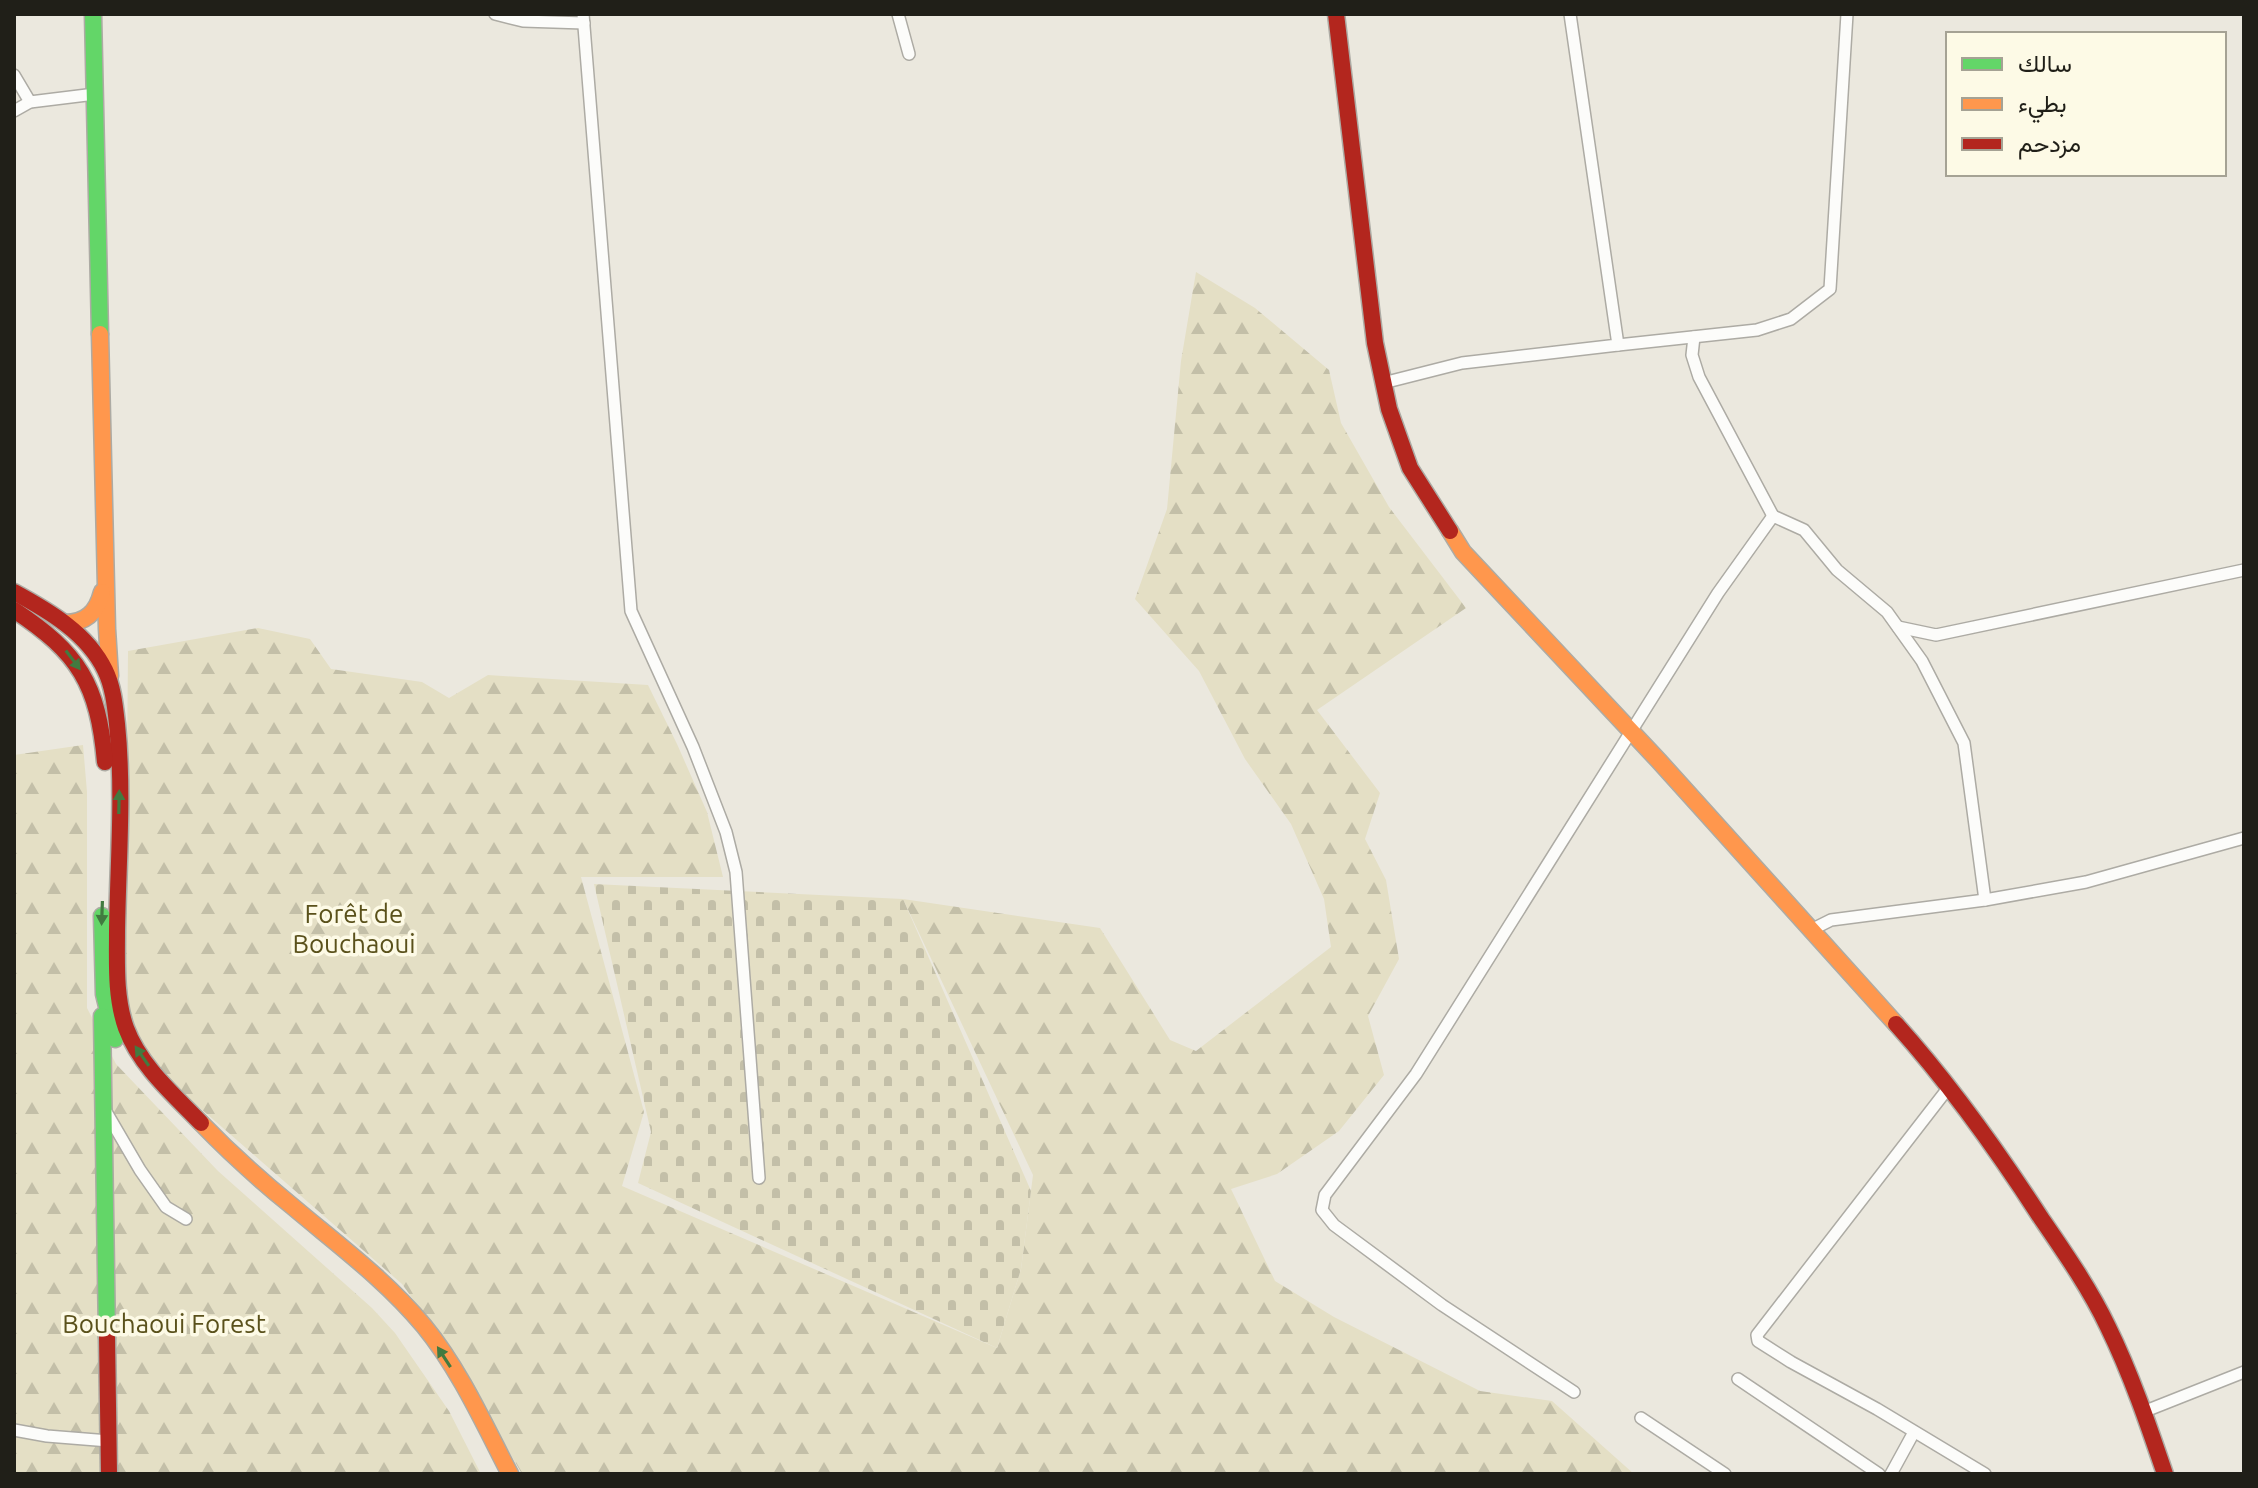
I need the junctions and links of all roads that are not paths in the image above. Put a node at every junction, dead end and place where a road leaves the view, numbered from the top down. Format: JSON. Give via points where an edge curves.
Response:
{"nodes":[{"id":1,"x":93,"y":14,"type":"edge"},
{"id":2,"x":495,"y":14,"type":"edge"},
{"id":3,"x":898,"y":14,"type":"edge"},
{"id":4,"x":1336,"y":14,"type":"edge"},
{"id":5,"x":1570,"y":14,"type":"edge"},
{"id":6,"x":1844,"y":15,"type":"edge"},
{"id":7,"x":584,"y":18,"type":"edge"},
{"id":8,"x":909,"y":54,"type":"dead end"},
{"id":9,"x":14,"y":75,"type":"edge"},
{"id":10,"x":95,"y":94,"type":"junction"},
{"id":11,"x":30,"y":102,"type":"junction"},
{"id":12,"x":14,"y":111,"type":"edge"},
{"id":13,"x":1694,"y":337,"type":"junction"},
{"id":14,"x":1618,"y":345,"type":"junction"},
{"id":15,"x":1383,"y":383,"type":"junction"},
{"id":16,"x":1773,"y":516,"type":"junction"},
{"id":17,"x":105,"y":570,"type":"junction"},
{"id":18,"x":2244,"y":570,"type":"edge"},
{"id":19,"x":14,"y":592,"type":"edge"},
{"id":20,"x":14,"y":610,"type":"edge"},
{"id":21,"x":65,"y":623,"type":"junction"},
{"id":22,"x":1898,"y":627,"type":"junction"},
{"id":23,"x":111,"y":687,"type":"junction"},
{"id":24,"x":1630,"y":731,"type":"junction"},
{"id":25,"x":2244,"y":838,"type":"edge"},
{"id":26,"x":1985,"y":900,"type":"junction"},
{"id":27,"x":1811,"y":930,"type":"junction"},
{"id":28,"x":101,"y":992,"type":"junction"},
{"id":29,"x":1949,"y":1087,"type":"junction"},
{"id":30,"x":103,"y":1106,"type":"junction"},
{"id":31,"x":759,"y":1178,"type":"dead end"},
{"id":32,"x":186,"y":1219,"type":"dead end"},
{"id":33,"x":434,"y":1368,"type":"dead end"},
{"id":34,"x":2244,"y":1372,"type":"edge"},
{"id":35,"x":1738,"y":1379,"type":"dead end"},
{"id":36,"x":1574,"y":1392,"type":"dead end"},
{"id":37,"x":450,"y":1394,"type":"dead end"},
{"id":38,"x":2143,"y":1412,"type":"junction"},
{"id":39,"x":1641,"y":1418,"type":"dead end"},
{"id":40,"x":14,"y":1430,"type":"edge"},
{"id":41,"x":1914,"y":1432,"type":"junction"},
{"id":42,"x":109,"y":1441,"type":"junction"},
{"id":43,"x":109,"y":1474,"type":"edge"},
{"id":44,"x":496,"y":1474,"type":"edge"},
{"id":45,"x":510,"y":1474,"type":"edge"},
{"id":46,"x":1725,"y":1474,"type":"edge"},
{"id":47,"x":1879,"y":1474,"type":"edge"},
{"id":48,"x":1891,"y":1474,"type":"edge"},
{"id":49,"x":1985,"y":1474,"type":"edge"},
{"id":50,"x":2165,"y":1474,"type":"edge"}],
"edges":[{"from":1,"to":10,"type":"main road"},
{"from":2,"to":7,"type":"street","via":[[523,21]]},
{"from":3,"to":8,"type":"street"},
{"from":4,"to":15,"type":"main road"},
{"from":5,"to":14,"type":"street"},
{"from":6,"to":13,"type":"street","via":[[1830,289],[1791,319],[1757,330]]},
{"from":7,"to":31,"type":"street","via":[[631,611],[693,747],[736,872]]},
{"from":9,"to":11,"type":"street"},
{"from":10,"to":11,"type":"street"},
{"from":10,"to":17,"type":"main road"},
{"from":11,"to":12,"type":"street"},
{"from":13,"to":14,"type":"street"},
{"from":13,"to":16,"type":"street","via":[[1692,355],[1699,377]]},
{"from":14,"to":15,"type":"street","via":[[1462,363]]},
{"from":15,"to":24,"type":"main road","via":[[1410,468],[1463,552]]},
{"from":16,"to":22,"type":"street","via":[[1804,530],[1837,570]]},
{"from":16,"to":24,"type":"street"},
{"from":17,"to":21,"type":"main road","via":[[96,609],[81,622]]},
{"from":17,"to":23,"type":"main road"},
{"from":18,"to":22,"type":"street","via":[[1936,635]]},
{"from":19,"to":21,"type":"main road"},
{"from":20,"to":28,"type":"main road","one_way":true,"via":[[70,654],[99,711],[105,773]]},
{"from":21,"to":23,"type":"main road","via":[[92,649]]},
{"from":22,"to":26,"type":"street","via":[[1922,661],[1964,743]]},
{"from":45,"to":23,"type":"main road","one_way":true,"via":[[451,1367],[411,1311],[222,1145],[130,1039],[117,972],[120,754]]},
{"from":24,"to":27,"type":"main road"},
{"from":24,"to":36,"type":"street","via":[[1416,1074],[1325,1195],[1322,1210],[1334,1225],[1442,1305]]},
{"from":25,"to":26,"type":"street","via":[[2086,882]]},
{"from":26,"to":27,"type":"street","via":[[1831,920]]},
{"from":27,"to":29,"type":"main road"},
{"from":28,"to":30,"type":"main road"},
{"from":28,"to":33,"type":"main road","via":[[115,1039],[141,1079],[235,1173],[369,1286]]},
{"from":29,"to":38,"type":"main road","via":[[2075,1269],[2107,1324]]},
{"from":29,"to":41,"type":"street","via":[[1757,1335],[1758,1341],[1791,1362]]},
{"from":30,"to":32,"type":"street","via":[[166,1207]]},
{"from":30,"to":42,"type":"main road"},
{"from":34,"to":38,"type":"street"},
{"from":35,"to":47,"type":"street"},
{"from":37,"to":44,"type":"main road"},
{"from":38,"to":50,"type":"main road"},
{"from":39,"to":46,"type":"street"},
{"from":40,"to":42,"type":"street"},
{"from":41,"to":48,"type":"street"},
{"from":41,"to":49,"type":"street"},
{"from":42,"to":43,"type":"main road"}]}
